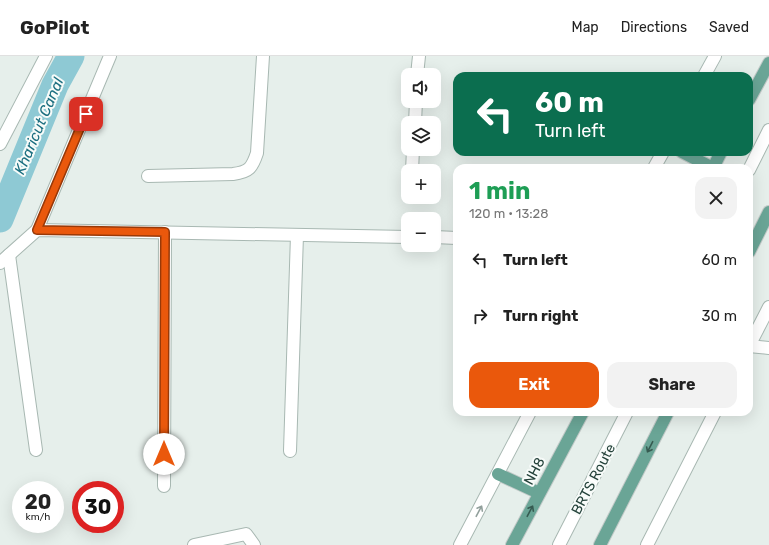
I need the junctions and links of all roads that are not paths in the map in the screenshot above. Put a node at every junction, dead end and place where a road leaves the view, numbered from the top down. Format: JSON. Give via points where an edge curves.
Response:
{"nodes":[{"id":1,"x":46,"y":56,"type":"edge"},
{"id":2,"x":110,"y":56,"type":"edge"},
{"id":3,"x":263,"y":56,"type":"edge"},
{"id":4,"x":419,"y":56,"type":"edge"},
{"id":5,"x":714,"y":56,"type":"edge"},
{"id":6,"x":769,"y":62,"type":"edge"},
{"id":7,"x":418,"y":68,"type":"edge"},
{"id":8,"x":706,"y":72,"type":"edge"},
{"id":9,"x":753,"y":92,"type":"edge"},
{"id":10,"x":769,"y":130,"type":"edge"},
{"id":11,"x":0,"y":144,"type":"edge"},
{"id":12,"x":690,"y":156,"type":"edge"},
{"id":13,"x":705,"y":164,"type":"edge"},
{"id":14,"x":752,"y":164,"type":"edge"},
{"id":15,"x":148,"y":176,"type":"dead end"},
{"id":16,"x":769,"y":212,"type":"edge"},
{"id":17,"x":37,"y":230,"type":"junction"},
{"id":18,"x":165,"y":232,"type":"junction"},
{"id":19,"x":297,"y":235,"type":"junction"},
{"id":20,"x":401,"y":237,"type":"edge"},
{"id":21,"x":441,"y":237,"type":"edge"},
{"id":22,"x":453,"y":238,"type":"edge"},
{"id":23,"x":753,"y":244,"type":"edge"},
{"id":24,"x":9,"y":255,"type":"junction"},
{"id":25,"x":0,"y":263,"type":"edge"},
{"id":26,"x":769,"y":307,"type":"edge"},
{"id":27,"x":753,"y":338,"type":"edge"},
{"id":28,"x":753,"y":346,"type":"edge"},
{"id":29,"x":769,"y":348,"type":"edge"},
{"id":30,"x":528,"y":416,"type":"edge"},
{"id":31,"x":581,"y":416,"type":"edge"},
{"id":32,"x":625,"y":416,"type":"edge"},
{"id":33,"x":666,"y":416,"type":"edge"},
{"id":34,"x":713,"y":416,"type":"edge"},
{"id":35,"x":36,"y":450,"type":"dead end"},
{"id":36,"x":290,"y":451,"type":"dead end"},
{"id":37,"x":498,"y":474,"type":"junction"},
{"id":38,"x":164,"y":486,"type":"dead end"},
{"id":39,"x":540,"y":493,"type":"junction"},
{"id":40,"x":194,"y":545,"type":"edge"},
{"id":41,"x":254,"y":545,"type":"edge"},
{"id":42,"x":460,"y":545,"type":"edge"},
{"id":43,"x":512,"y":545,"type":"edge"},
{"id":44,"x":559,"y":545,"type":"edge"},
{"id":45,"x":600,"y":545,"type":"edge"},
{"id":46,"x":647,"y":545,"type":"edge"}],
"edges":[{"from":1,"to":11,"type":"street"},
{"from":2,"to":17,"type":"street"},
{"from":3,"to":15,"type":"street","via":[[257,153],[253,164],[244,173]]},
{"from":4,"to":7,"type":"street"},
{"from":5,"to":8,"type":"street"},
{"from":6,"to":9,"type":"main road"},
{"from":10,"to":14,"type":"street"},
{"from":12,"to":13,"type":"main road"},
{"from":16,"to":23,"type":"main road"},
{"from":17,"to":18,"type":"street"},
{"from":17,"to":24,"type":"street"},
{"from":18,"to":19,"type":"street"},
{"from":18,"to":38,"type":"street"},
{"from":19,"to":20,"type":"street"},
{"from":19,"to":36,"type":"street"},
{"from":21,"to":22,"type":"street"},
{"from":24,"to":25,"type":"street"},
{"from":24,"to":35,"type":"street"},
{"from":26,"to":27,"type":"street"},
{"from":28,"to":29,"type":"street"},
{"from":30,"to":37,"type":"street"},
{"from":31,"to":39,"type":"main road","name":"NH8"},
{"from":32,"to":44,"type":"street","name":"BRTS Route"},
{"from":33,"to":45,"type":"main road","one_way":true},
{"from":34,"to":46,"type":"street"},
{"from":37,"to":39,"type":"main road"},
{"from":42,"to":37,"type":"street","one_way":true},
{"from":43,"to":39,"type":"main road","name":"NH8","one_way":true},
{"from":40,"to":41,"type":"street","via":[[246,534]]}]}
